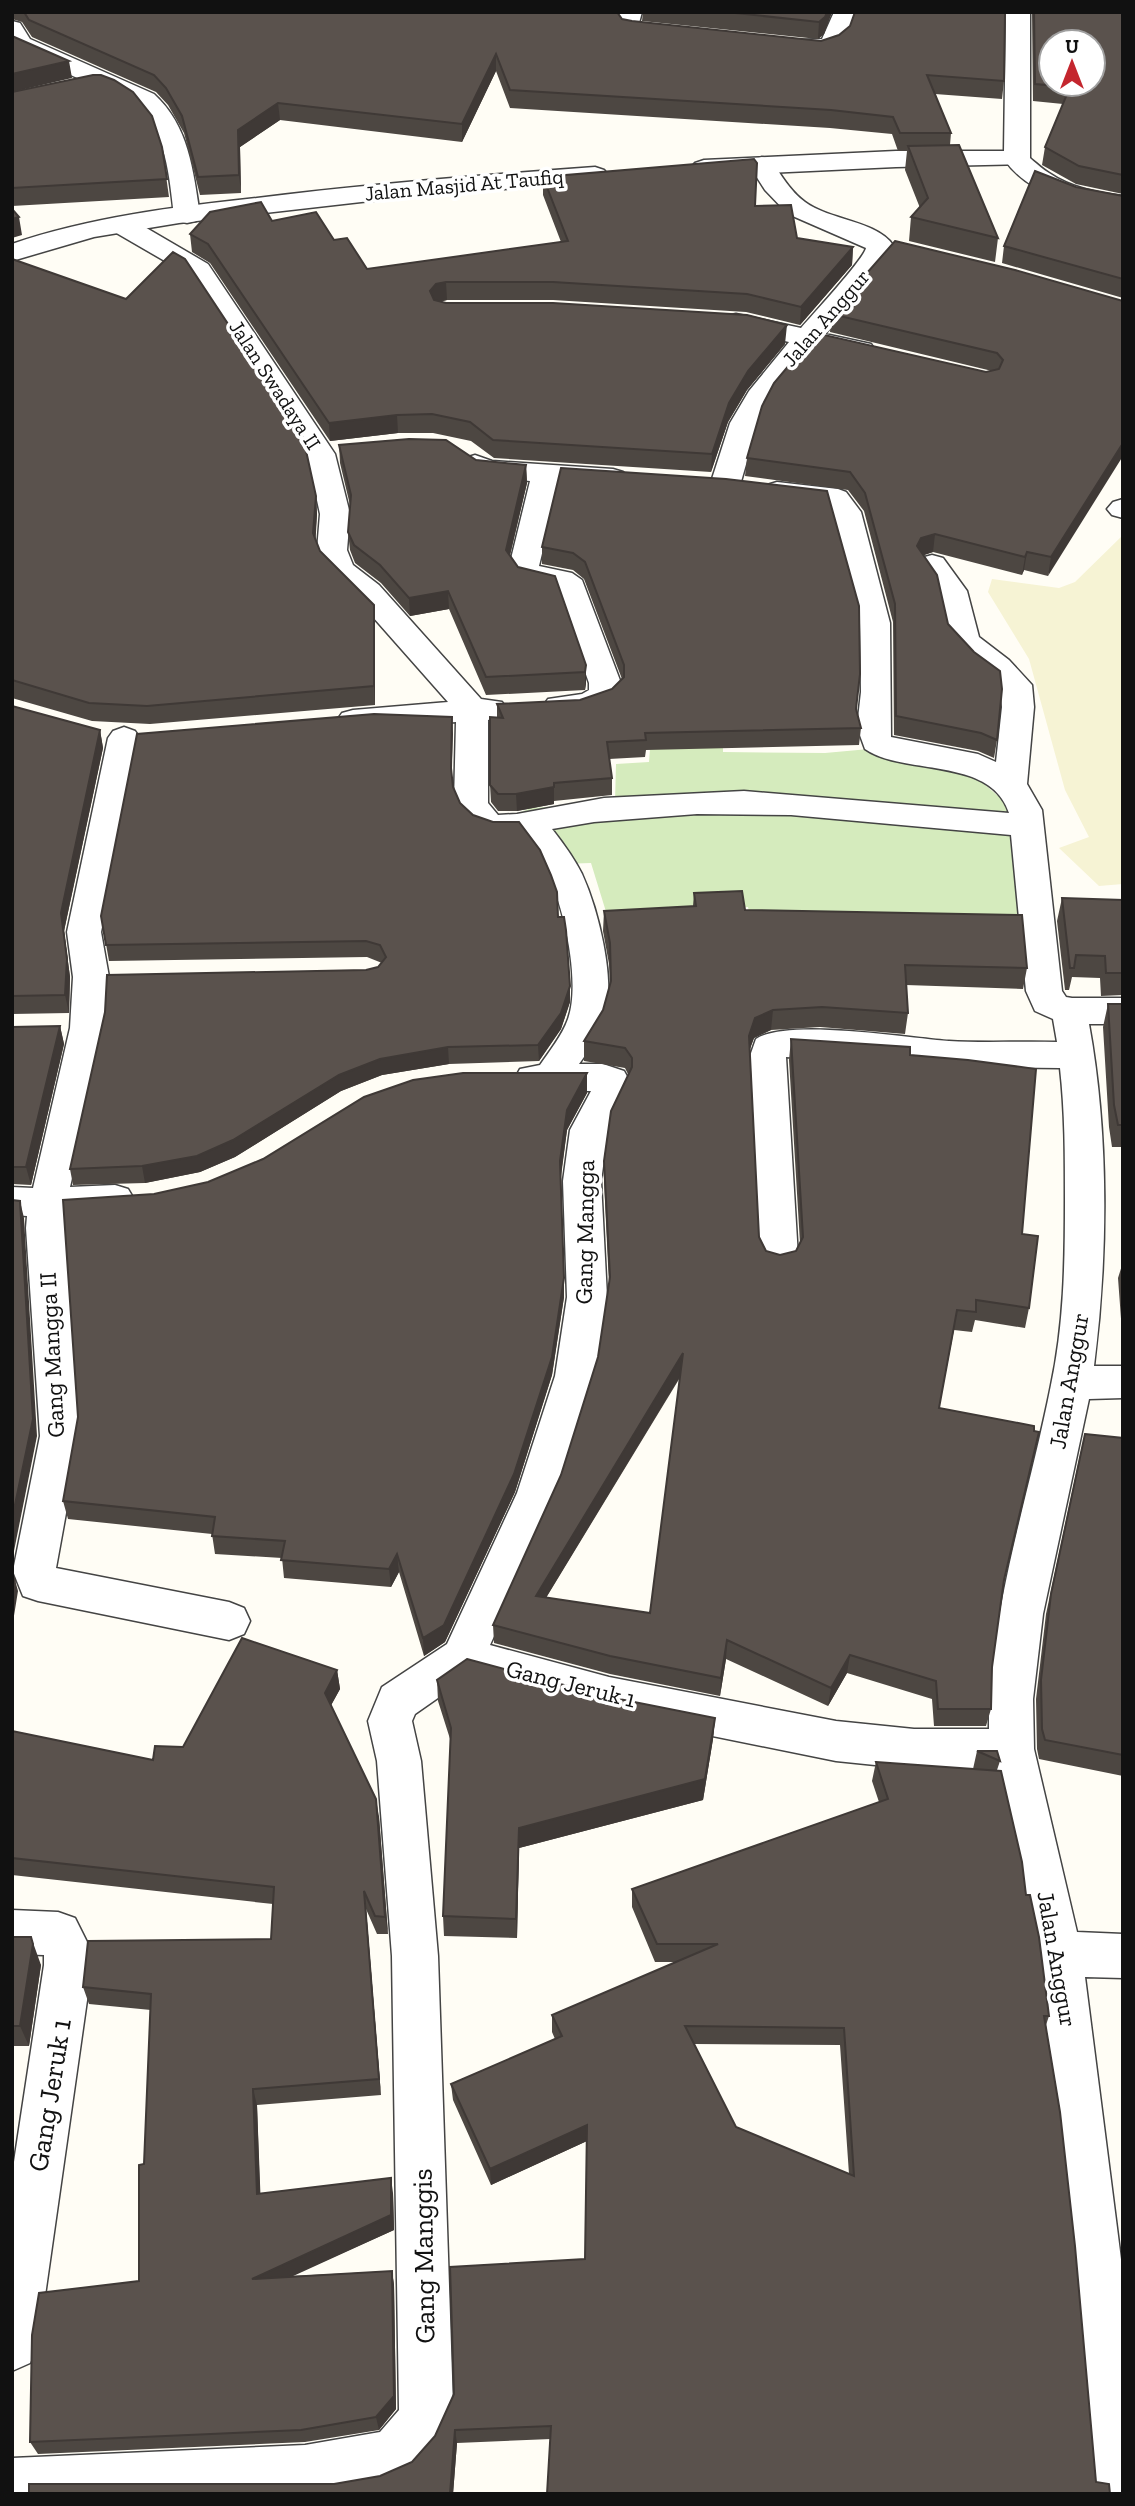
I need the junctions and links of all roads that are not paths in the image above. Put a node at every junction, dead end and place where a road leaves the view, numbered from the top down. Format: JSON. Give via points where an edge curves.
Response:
{"nodes":[{"id":1,"x":631,"y":12,"type":"edge"},
{"id":2,"x":846,"y":12,"type":"edge"},
{"id":3,"x":1018,"y":12,"type":"edge"},
{"id":4,"x":12,"y":28,"type":"edge"},
{"id":5,"x":689,"y":36,"type":"edge"},
{"id":6,"x":766,"y":44,"type":"edge"},
{"id":7,"x":106,"y":81,"type":"junction"},
{"id":8,"x":70,"y":90,"type":"edge"},
{"id":9,"x":1017,"y":159,"type":"junction"},
{"id":10,"x":762,"y":165,"type":"junction"},
{"id":11,"x":680,"y":170,"type":"edge"},
{"id":12,"x":626,"y":173,"type":"edge"},
{"id":13,"x":1123,"y":204,"type":"edge"},
{"id":14,"x":187,"y":215,"type":"junction"},
{"id":15,"x":122,"y":225,"type":"junction"},
{"id":16,"x":12,"y":253,"type":"edge"},
{"id":17,"x":715,"y":321,"type":"edge"},
{"id":18,"x":807,"y":337,"type":"junction"},
{"id":19,"x":883,"y":355,"type":"edge"},
{"id":20,"x":450,"y":447,"type":"edge"},
{"id":21,"x":353,"y":451,"type":"edge"},
{"id":22,"x":321,"y":454,"type":"junction"},
{"id":23,"x":546,"y":474,"type":"junction"},
{"id":24,"x":642,"y":480,"type":"edge"},
{"id":25,"x":932,"y":564,"type":"edge"},
{"id":26,"x":472,"y":709,"type":"junction"},
{"id":27,"x":324,"y":723,"type":"edge"},
{"id":28,"x":90,"y":734,"type":"edge"},
{"id":29,"x":1010,"y":787,"type":"junction"},
{"id":30,"x":528,"y":822,"type":"junction"},
{"id":31,"x":1026,"y":825,"type":"junction"},
{"id":32,"x":1069,"y":1010,"type":"junction"},
{"id":33,"x":1123,"y":1011,"type":"edge"},
{"id":34,"x":88,"y":1028,"type":"junction"},
{"id":35,"x":50,"y":1029,"type":"edge"},
{"id":36,"x":1077,"y":1055,"type":"junction"},
{"id":37,"x":550,"y":1078,"type":"junction"},
{"id":38,"x":499,"y":1079,"type":"edge"},
{"id":39,"x":145,"y":1197,"type":"edge"},
{"id":40,"x":30,"y":1202,"type":"edge"},
{"id":41,"x":779,"y":1257,"type":"edge"},
{"id":42,"x":1123,"y":1382,"type":"edge"},
{"id":43,"x":1072,"y":1383,"type":"junction"},
{"id":44,"x":229,"y":1621,"type":"dead end"},
{"id":45,"x":463,"y":1657,"type":"junction"},
{"id":46,"x":1012,"y":1749,"type":"junction"},
{"id":47,"x":12,"y":1932,"type":"edge"},
{"id":48,"x":1059,"y":1954,"type":"junction"},
{"id":49,"x":1123,"y":1956,"type":"edge"},
{"id":50,"x":1110,"y":2262,"type":"edge"},
{"id":51,"x":12,"y":2345,"type":"edge"},
{"id":52,"x":304,"y":2483,"type":"edge"},
{"id":53,"x":12,"y":2485,"type":"edge"},
{"id":54,"x":1118,"y":2494,"type":"edge"}],
"edges":[{"from":1,"to":5,"type":"street","via":[[625,23],[632,29]]},
{"from":2,"to":6,"type":"street","via":[[830,47]]},
{"from":3,"to":9,"type":"street"},
{"from":4,"to":7,"type":"street","via":[[20,44]]},
{"from":7,"to":8,"type":"street"},
{"from":7,"to":14,"type":"street","via":[[145,99],[165,118]]},
{"from":9,"to":10,"type":"street"},
{"from":9,"to":13,"type":"street","via":[[1051,187]]},
{"from":10,"to":11,"type":"street"},
{"from":10,"to":18,"type":"street","name":"Jalan Anggur","via":[[793,207],[893,248],[856,279]]},
{"from":12,"to":14,"type":"street","name":"Jalan Masjid At Taufiq","via":[[424,187]]},
{"from":14,"to":15,"type":"street","name":"Jalan Masjid At Taufiq"},
{"from":15,"to":16,"type":"street","name":"Jalan Masjid At Taufiq"},
{"from":15,"to":22,"type":"street","name":"Jalan Swadaya II","via":[[199,270]]},
{"from":17,"to":18,"type":"street"},
{"from":18,"to":19,"type":"street"},
{"from":18,"to":29,"type":"street","name":"Jalan Anggur","via":[[759,397],[711,484],[836,498],[846,512],[875,623],[876,742],[885,748],[978,765]]},
{"from":20,"to":23,"type":"street","via":[[487,469]]},
{"from":21,"to":22,"type":"street"},
{"from":22,"to":26,"type":"street","name":"Jalan Swadaya II","via":[[335,514],[332,550],[339,569],[368,592]]},
{"from":23,"to":24,"type":"street"},
{"from":23,"to":26,"type":"street","via":[[524,567],[530,575],[561,580],[571,587],[605,694],[582,705]]},
{"from":25,"to":29,"type":"street","via":[[952,591],[964,641],[1016,685]]},
{"from":26,"to":27,"type":"street"},
{"from":26,"to":30,"type":"street","via":[[470,787],[474,810],[494,825]]},
{"from":28,"to":34,"type":"street","name":"Gang Mangga II","via":[[137,738],[84,932],[105,976]]},
{"from":29,"to":31,"type":"street","name":"Jalan Anggur","via":[[1025,810]]},
{"from":30,"to":31,"type":"street","via":[[664,804],[754,802]]},
{"from":30,"to":37,"type":"street","via":[[564,874],[590,983],[589,1009],[580,1032]]},
{"from":31,"to":32,"type":"street","name":"Jalan Anggur","via":[[1044,991],[1049,1003]]},
{"from":32,"to":33,"type":"street"},
{"from":32,"to":36,"type":"street","name":"Jalan Anggur"},
{"from":34,"to":35,"type":"street"},
{"from":34,"to":40,"type":"street","name":"Gang Mangga II"},
{"from":36,"to":41,"type":"street","via":[[951,1054],[806,1043],[769,1048]]},
{"from":36,"to":43,"type":"street","name":"Jalan Anggur","via":[[1083,1109],[1085,1251]]},
{"from":37,"to":38,"type":"street","name":"Gang Mangga"},
{"from":37,"to":45,"type":"street","name":"Gang Mangga","via":[[611,1080],[589,1130],[582,1181],[587,1297],[575,1376],[538,1493]]},
{"from":39,"to":40,"type":"street"},
{"from":40,"to":44,"type":"street","name":"Gang Mangga II","via":[[45,1246],[53,1303],[61,1436],[34,1571],[38,1583]]},
{"from":42,"to":43,"type":"street"},
{"from":43,"to":46,"type":"street","name":"Jalan Anggur","via":[[1022,1614],[1011,1699]]},
{"from":45,"to":46,"type":"street","name":"Gang Jeruk 1","via":[[609,1696],[836,1741],[914,1749]]},
{"from":45,"to":52,"type":"street","name":"Gang Manggis","via":[[398,1701],[390,1721],[399,1761],[415,1956],[426,2406],[417,2430],[401,2450]]},
{"from":46,"to":48,"type":"street","name":"Jalan Anggur"},
{"from":47,"to":51,"type":"street","name":"Gang Jeruk 1","via":[[58,1934],[67,1948],[68,1965]]},
{"from":48,"to":49,"type":"street"},
{"from":48,"to":50,"type":"street","name":"Jalan Anggur"},
{"from":50,"to":54,"type":"street","name":"Jalan Anggur"},
{"from":52,"to":53,"type":"street","name":"Gang Manggis"}]}
